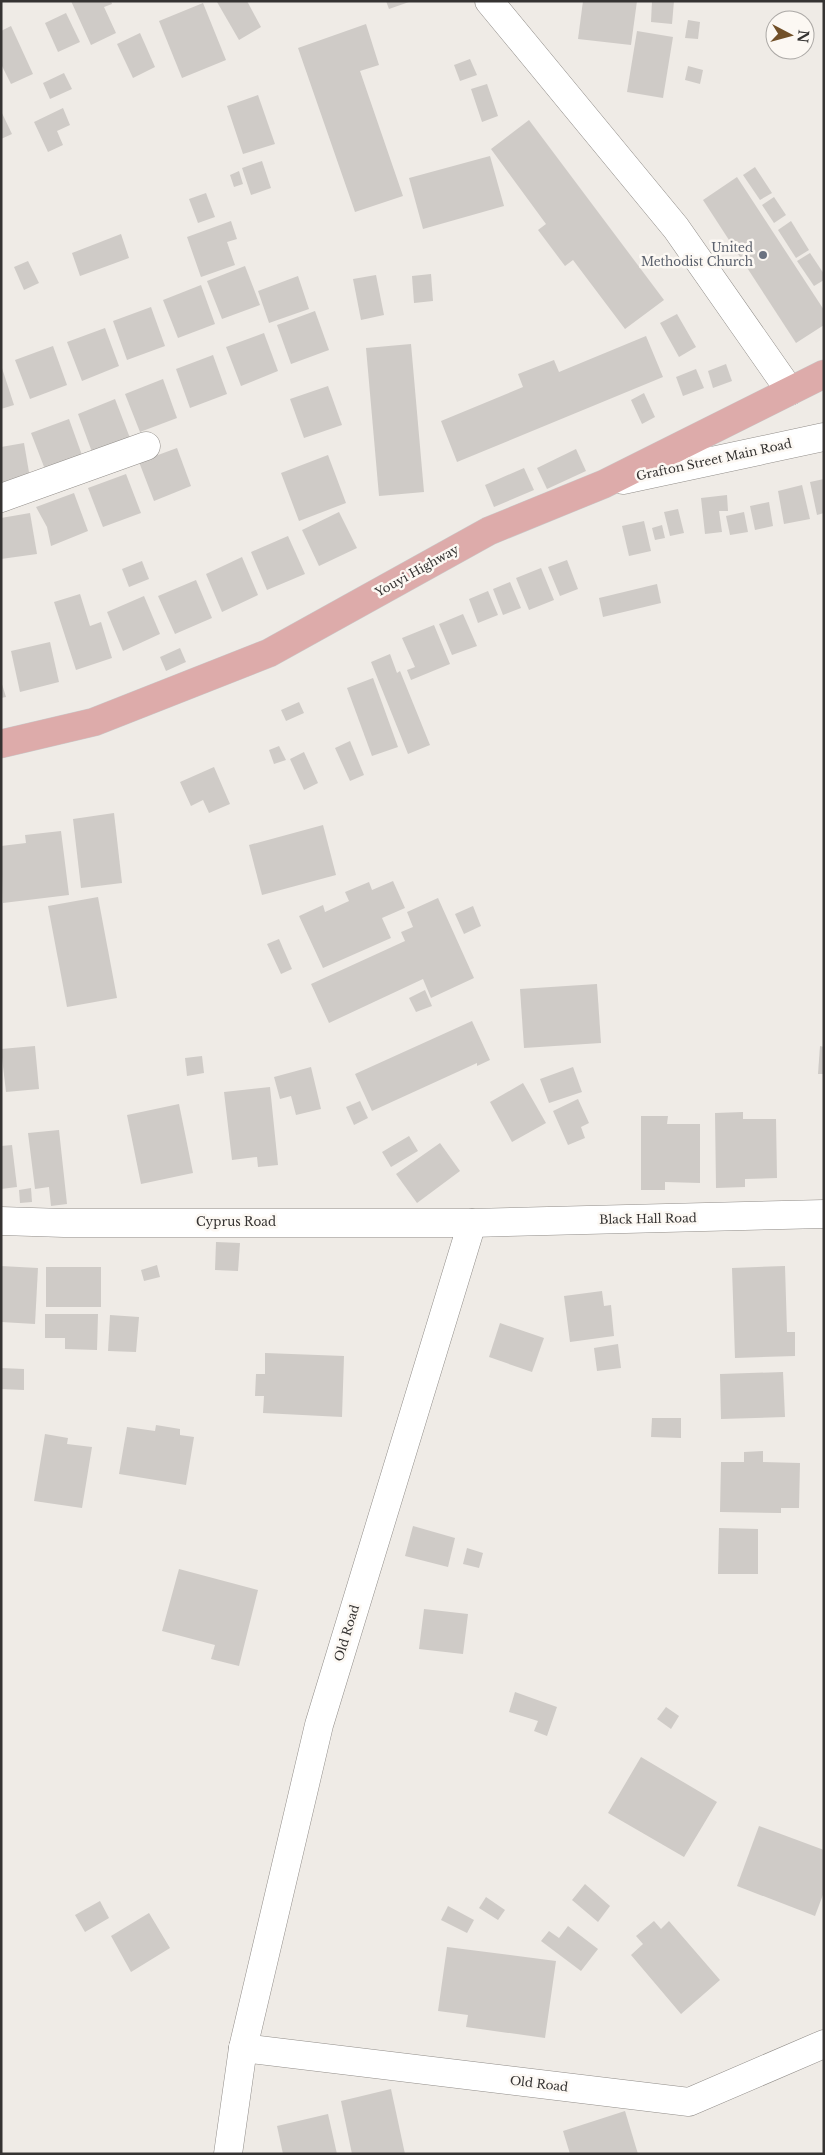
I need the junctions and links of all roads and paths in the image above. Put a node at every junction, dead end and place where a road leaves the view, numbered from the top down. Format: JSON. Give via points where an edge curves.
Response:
{"nodes":[{"id":1,"x":489,"y":1,"type":"edge"},
{"id":2,"x":824,"y":374,"type":"edge"},
{"id":3,"x":790,"y":391,"type":"junction"},
{"id":4,"x":824,"y":437,"type":"edge"},
{"id":5,"x":146,"y":446,"type":"dead end"},
{"id":6,"x":604,"y":484,"type":"junction"},
{"id":7,"x":1,"y":498,"type":"edge"},
{"id":8,"x":1,"y":744,"type":"edge"},
{"id":9,"x":824,"y":1214,"type":"edge"},
{"id":10,"x":1,"y":1221,"type":"edge"},
{"id":11,"x":472,"y":1223,"type":"junction"},
{"id":12,"x":824,"y":2044,"type":"edge"},
{"id":13,"x":243,"y":2048,"type":"junction"},
{"id":14,"x":228,"y":2154,"type":"edge"}],
"edges":[{"from":1,"to":3,"type":"street","via":[[676,228]]},
{"from":2,"to":3,"type":"main road","name":"Youyi Highway"},
{"from":3,"to":6,"type":"main road","name":"Youyi Highway"},
{"from":4,"to":6,"type":"street","name":"Grafton Street Main Road"},
{"from":5,"to":7,"type":"street"},
{"from":6,"to":8,"type":"main road","name":"Youyi Highway","via":[[489,531],[269,653],[94,722]]},
{"from":9,"to":11,"type":"street","name":"Black Hall Road"},
{"from":10,"to":11,"type":"street","name":"Cyprus Road"},
{"from":11,"to":13,"type":"street","name":"Old Road","via":[[319,1725]]},
{"from":12,"to":13,"type":"street","name":"Old Road","via":[[689,2102]]},
{"from":13,"to":14,"type":"street","name":"Old Road"}]}
